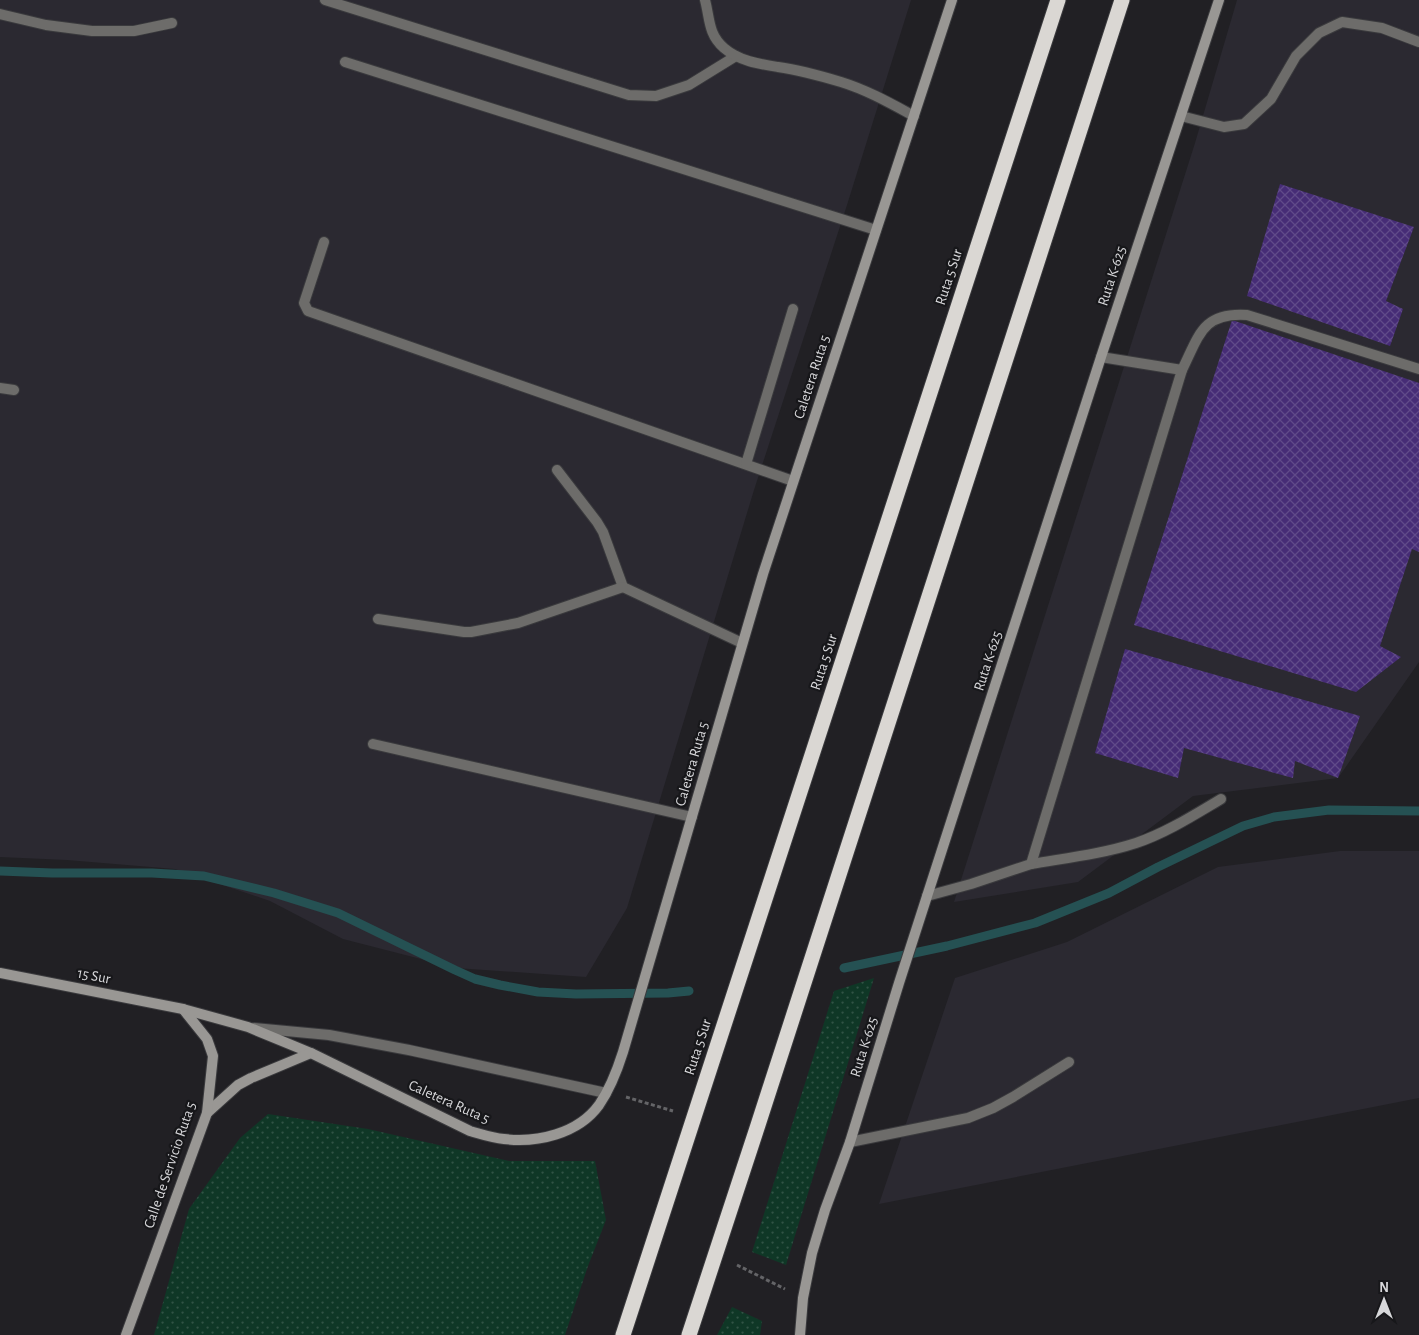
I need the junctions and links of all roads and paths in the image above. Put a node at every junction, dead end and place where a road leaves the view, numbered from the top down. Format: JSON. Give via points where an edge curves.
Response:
{"nodes":[{"id":1,"x":325,"y":0,"type":"edge"},
{"id":2,"x":705,"y":0,"type":"edge"},
{"id":3,"x":952,"y":0,"type":"edge"},
{"id":4,"x":1058,"y":0,"type":"edge"},
{"id":5,"x":1122,"y":0,"type":"edge"},
{"id":6,"x":1219,"y":0,"type":"edge"},
{"id":7,"x":0,"y":14,"type":"edge"},
{"id":8,"x":172,"y":23,"type":"dead end"},
{"id":9,"x":1419,"y":42,"type":"edge"},
{"id":10,"x":736,"y":56,"type":"junction"},
{"id":11,"x":345,"y":62,"type":"dead end"},
{"id":12,"x":914,"y":116,"type":"junction"},
{"id":13,"x":1181,"y":116,"type":"junction"},
{"id":14,"x":876,"y":230,"type":"junction"},
{"id":15,"x":324,"y":242,"type":"dead end"},
{"id":16,"x":793,"y":309,"type":"dead end"},
{"id":17,"x":1102,"y":357,"type":"junction"},
{"id":18,"x":1419,"y":369,"type":"edge"},
{"id":19,"x":1182,"y":370,"type":"junction"},
{"id":20,"x":0,"y":388,"type":"edge"},
{"id":21,"x":14,"y":390,"type":"dead end"},
{"id":22,"x":746,"y":464,"type":"junction"},
{"id":23,"x":557,"y":470,"type":"dead end"},
{"id":24,"x":793,"y":481,"type":"junction"},
{"id":25,"x":623,"y":588,"type":"junction"},
{"id":26,"x":378,"y":619,"type":"dead end"},
{"id":27,"x":742,"y":643,"type":"junction"},
{"id":28,"x":373,"y":744,"type":"dead end"},
{"id":29,"x":1221,"y":799,"type":"dead end"},
{"id":30,"x":692,"y":816,"type":"junction"},
{"id":31,"x":1031,"y":864,"type":"junction"},
{"id":32,"x":927,"y":896,"type":"junction"},
{"id":33,"x":0,"y":973,"type":"edge"},
{"id":34,"x":183,"y":1009,"type":"junction"},
{"id":35,"x":248,"y":1027,"type":"junction"},
{"id":36,"x":311,"y":1054,"type":"junction"},
{"id":37,"x":1070,"y":1062,"type":"dead end"},
{"id":38,"x":606,"y":1092,"type":"junction"},
{"id":39,"x":207,"y":1113,"type":"junction"},
{"id":40,"x":694,"y":1118,"type":"junction"},
{"id":41,"x":850,"y":1142,"type":"junction"},
{"id":42,"x":715,"y":1255,"type":"junction"},
{"id":43,"x":803,"y":1298,"type":"junction"},
{"id":44,"x":126,"y":1335,"type":"edge"},
{"id":45,"x":623,"y":1335,"type":"edge"},
{"id":46,"x":689,"y":1335,"type":"edge"},
{"id":47,"x":800,"y":1335,"type":"edge"}],
"edges":[{"from":1,"to":10,"type":"lane","via":[[630,95],[656,96],[689,85]]},
{"from":2,"to":10,"type":"lane","via":[[709,26],[715,38]]},
{"from":3,"to":12,"type":"main road","name":"Caletera Ruta 5"},
{"from":4,"to":40,"type":"highway","name":"Ruta 5 Sur"},
{"from":5,"to":42,"type":"highway"},
{"from":6,"to":13,"type":"main road","name":"Ruta K-625"},
{"from":7,"to":8,"type":"lane","via":[[46,26],[92,31],[134,31]]},
{"from":9,"to":13,"type":"lane","via":[[1382,28],[1342,22],[1319,33],[1296,56],[1272,99],[1244,124],[1224,127]]},
{"from":10,"to":12,"type":"lane","via":[[762,65],[842,82],[874,94]]},
{"from":11,"to":14,"type":"lane"},
{"from":12,"to":14,"type":"main road","name":"Caletera Ruta 5"},
{"from":13,"to":17,"type":"main road","name":"Ruta K-625"},
{"from":14,"to":24,"type":"main road","name":"Caletera Ruta 5"},
{"from":15,"to":22,"type":"lane","via":[[304,304],[308,311]]},
{"from":16,"to":22,"type":"lane"},
{"from":17,"to":19,"type":"lane"},
{"from":17,"to":32,"type":"main road","name":"Ruta K-625"},
{"from":18,"to":19,"type":"lane","via":[[1247,315],[1234,314],[1213,320],[1201,332]]},
{"from":19,"to":31,"type":"lane"},
{"from":20,"to":21,"type":"lane"},
{"from":22,"to":24,"type":"lane"},
{"from":23,"to":25,"type":"lane","via":[[603,532]]},
{"from":24,"to":27,"type":"main road","name":"Caletera Ruta 5"},
{"from":25,"to":26,"type":"lane","via":[[518,623],[471,632]]},
{"from":25,"to":27,"type":"lane"},
{"from":27,"to":30,"type":"main road","name":"Caletera Ruta 5"},
{"from":28,"to":30,"type":"lane"},
{"from":29,"to":31,"type":"lane","via":[[1137,843]]},
{"from":30,"to":38,"type":"main road","name":"Caletera Ruta 5","via":[[633,1020],[616,1073]]},
{"from":31,"to":32,"type":"lane"},
{"from":32,"to":41,"type":"main road","name":"Ruta K-625"},
{"from":33,"to":34,"type":"main road","name":"15 Sur"},
{"from":34,"to":35,"type":"main road","name":"Caletera Ruta 5"},
{"from":34,"to":39,"type":"main road","name":"Calle de Servicio Ruta 5","via":[[207,1039],[213,1056]]},
{"from":35,"to":36,"type":"main road","name":"Caletera Ruta 5"},
{"from":35,"to":38,"type":"lane","via":[[329,1035]]},
{"from":36,"to":38,"type":"main road","name":"Caletera Ruta 5","via":[[470,1131],[505,1139],[540,1138],[573,1128],[587,1118]]},
{"from":36,"to":39,"type":"main road","via":[[238,1085]]},
{"from":37,"to":41,"type":"lane","via":[[993,1108],[968,1118]]},
{"from":38,"to":40,"type":"path"},
{"from":39,"to":44,"type":"main road","name":"Calle de Servicio Ruta 5"},
{"from":40,"to":45,"type":"highway","name":"Ruta 5 Sur"},
{"from":41,"to":43,"type":"main road","name":"Ruta K-625","via":[[812,1253]]},
{"from":42,"to":43,"type":"path"},
{"from":42,"to":46,"type":"highway"},
{"from":43,"to":47,"type":"main road","name":"Ruta K-625"}]}
